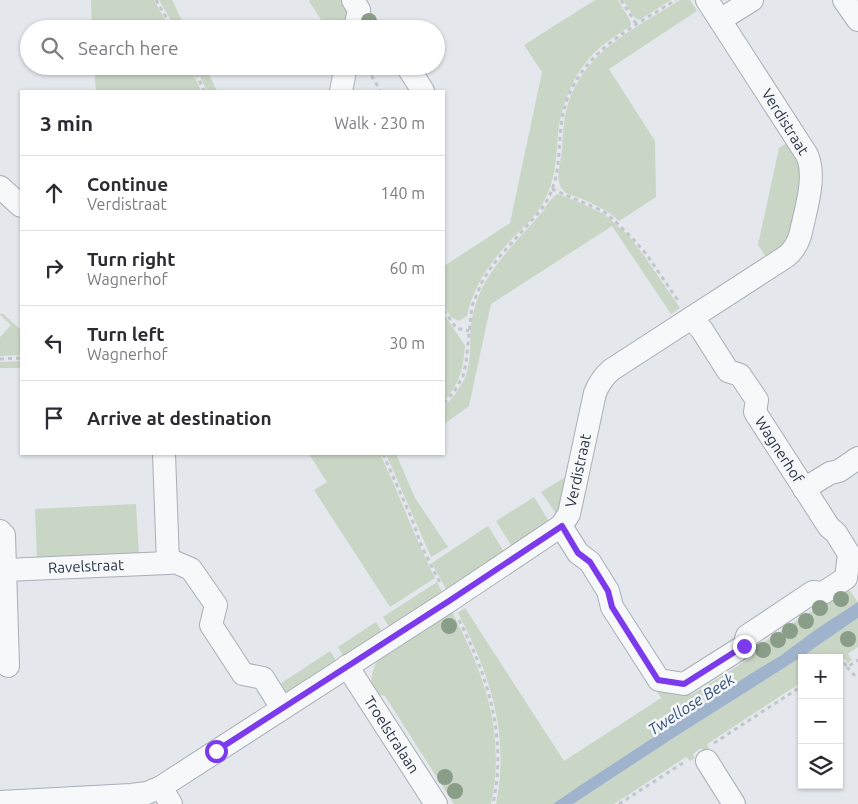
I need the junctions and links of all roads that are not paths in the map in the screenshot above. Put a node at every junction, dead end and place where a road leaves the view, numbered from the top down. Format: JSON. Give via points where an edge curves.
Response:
{"nodes":[{"id":1,"x":355,"y":0,"type":"edge"},
{"id":2,"x":707,"y":0,"type":"edge"},
{"id":3,"x":752,"y":0,"type":"edge"},
{"id":4,"x":844,"y":0,"type":"edge"},
{"id":5,"x":357,"y":20,"type":"edge"},
{"id":6,"x":720,"y":20,"type":"junction"},
{"id":7,"x":858,"y":20,"type":"edge"},
{"id":8,"x":344,"y":75,"type":"edge"},
{"id":9,"x":412,"y":75,"type":"edge"},
{"id":10,"x":341,"y":90,"type":"edge"},
{"id":11,"x":421,"y":90,"type":"edge"},
{"id":12,"x":0,"y":187,"type":"edge"},
{"id":13,"x":20,"y":205,"type":"edge"},
{"id":14,"x":691,"y":318,"type":"junction"},
{"id":15,"x":164,"y":455,"type":"edge"},
{"id":16,"x":858,"y":458,"type":"edge"},
{"id":17,"x":804,"y":489,"type":"junction"},
{"id":18,"x":562,"y":526,"type":"junction"},
{"id":19,"x":0,"y":531,"type":"edge"},
{"id":20,"x":168,"y":562,"type":"junction"},
{"id":21,"x":5,"y":570,"type":"junction"},
{"id":22,"x":8,"y":666,"type":"dead end"},
{"id":23,"x":347,"y":666,"type":"junction"},
{"id":24,"x":282,"y":708,"type":"junction"},
{"id":25,"x":706,"y":761,"type":"dead end"},
{"id":26,"x":166,"y":795,"type":"edge"},
{"id":27,"x":0,"y":802,"type":"edge"},
{"id":28,"x":436,"y":804,"type":"edge"},
{"id":29,"x":734,"y":804,"type":"edge"}],
"edges":[{"from":1,"to":5,"type":"street","via":[[360,10]]},
{"from":2,"to":6,"type":"street","name":"Verdistraat"},
{"from":3,"to":6,"type":"street"},
{"from":4,"to":7,"type":"street"},
{"from":6,"to":14,"type":"street","name":"Verdistraat","via":[[808,155],[812,180],[798,244],[793,251]]},
{"from":8,"to":10,"type":"street"},
{"from":9,"to":11,"type":"street"},
{"from":12,"to":13,"type":"street"},
{"from":14,"to":17,"type":"street","name":"Wagnerhof","via":[[728,371],[740,375],[757,400],[755,412]]},
{"from":14,"to":18,"type":"street","name":"Verdistraat","via":[[610,370],[598,384],[569,514]]},
{"from":15,"to":20,"type":"street"},
{"from":16,"to":17,"type":"street","name":"Wagnerhof"},
{"from":17,"to":18,"type":"street","name":"Wagnerhof","via":[[849,554],[846,578],[823,593],[813,592],[747,636],[744,646],[684,684],[658,680],[612,607],[608,591],[590,562],[578,553]]},
{"from":18,"to":23,"type":"street","name":"Verdistraat"},
{"from":19,"to":21,"type":"street","via":[[4,535]]},
{"from":20,"to":21,"type":"street","name":"Ravelstraat"},
{"from":20,"to":24,"type":"street","name":"Ravelstraat","via":[[192,569],[216,605],[211,625],[243,674],[263,678]]},
{"from":21,"to":22,"type":"street"},
{"from":23,"to":24,"type":"street","name":"Verdistraat"},
{"from":23,"to":28,"type":"street","name":"Troelstralaan"},
{"from":24,"to":26,"type":"street","name":"Verdistraat"},
{"from":25,"to":29,"type":"street"},
{"from":26,"to":27,"type":"street","name":"Verdistraat","via":[[147,793]]}]}
